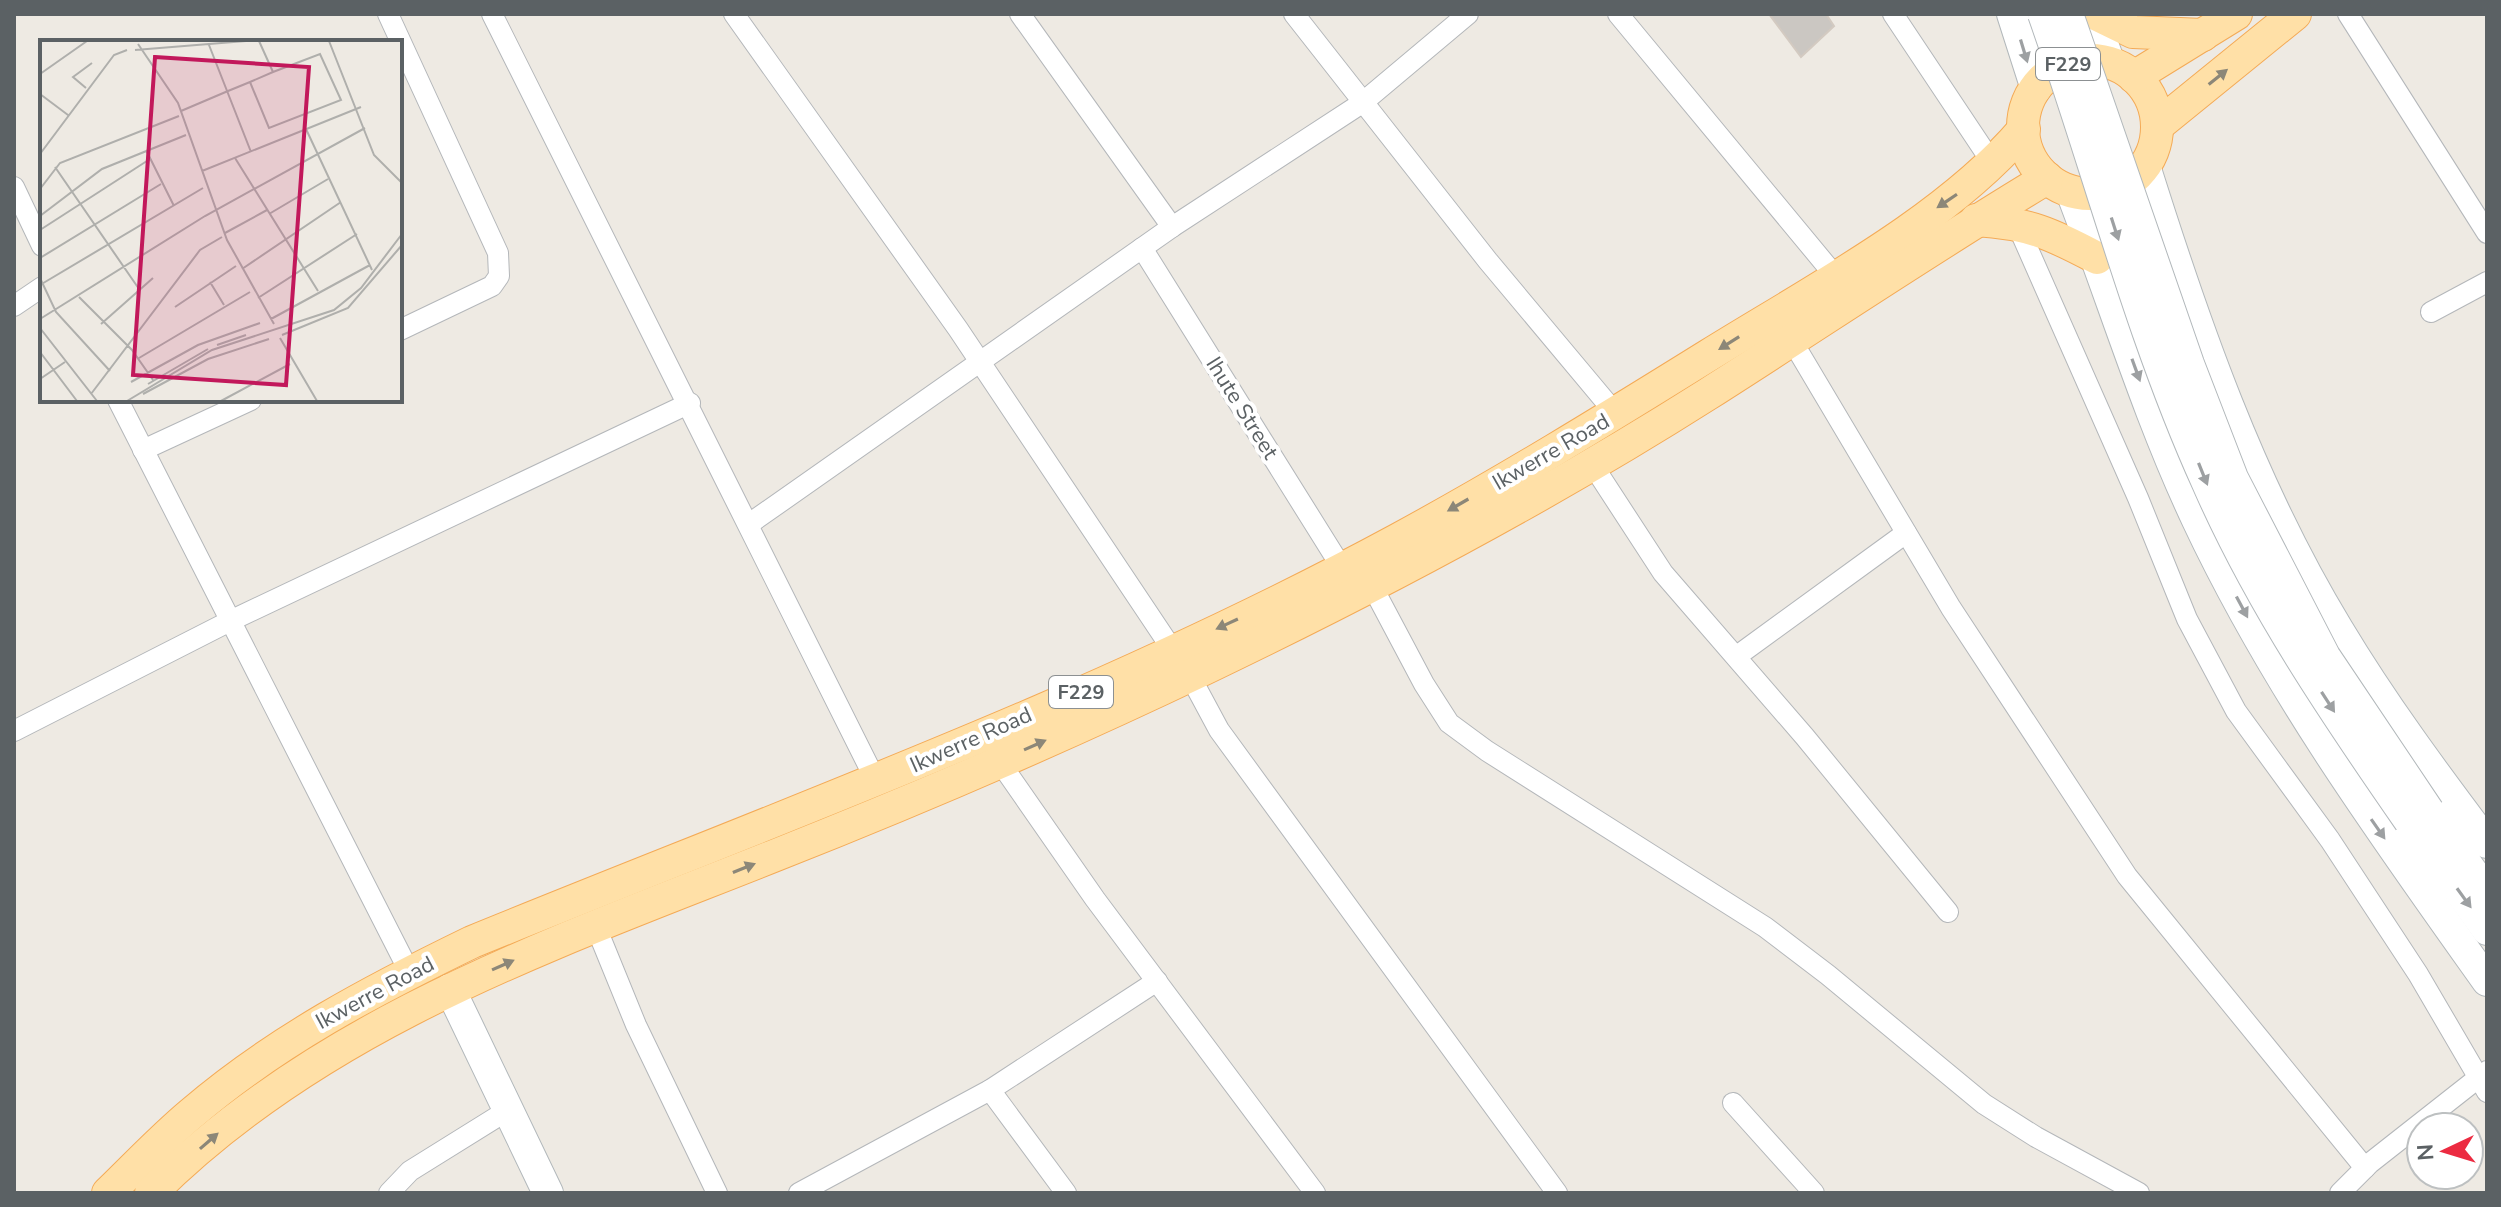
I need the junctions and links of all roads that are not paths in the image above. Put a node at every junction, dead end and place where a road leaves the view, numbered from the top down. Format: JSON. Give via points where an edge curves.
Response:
{"nodes":[{"id":1,"x":388,"y":14,"type":"edge"},
{"id":2,"x":492,"y":14,"type":"edge"},
{"id":3,"x":734,"y":14,"type":"edge"},
{"id":4,"x":1020,"y":14,"type":"edge"},
{"id":5,"x":1294,"y":14,"type":"edge"},
{"id":6,"x":1468,"y":14,"type":"edge"},
{"id":7,"x":1618,"y":14,"type":"edge"},
{"id":8,"x":1893,"y":14,"type":"edge"},
{"id":9,"x":2012,"y":14,"type":"edge"},
{"id":10,"x":2043,"y":14,"type":"edge"},
{"id":11,"x":2068,"y":14,"type":"edge"},
{"id":12,"x":2094,"y":14,"type":"edge"},
{"id":13,"x":2236,"y":14,"type":"edge"},
{"id":14,"x":2295,"y":14,"type":"edge"},
{"id":15,"x":2348,"y":14,"type":"edge"},
{"id":16,"x":2203,"y":35,"type":"junction"},
{"id":17,"x":400,"y":40,"type":"edge"},
{"id":18,"x":402,"y":44,"type":"edge"},
{"id":19,"x":2122,"y":70,"type":"junction"},
{"id":20,"x":2036,"y":89,"type":"junction"},
{"id":21,"x":1362,"y":103,"type":"junction"},
{"id":22,"x":2094,"y":123,"type":"junction"},
{"id":23,"x":2157,"y":126,"type":"junction"},
{"id":24,"x":2024,"y":129,"type":"junction"},
{"id":25,"x":1993,"y":164,"type":"junction"},
{"id":26,"x":2145,"y":166,"type":"junction"},
{"id":27,"x":2059,"y":185,"type":"junction"},
{"id":28,"x":14,"y":187,"type":"edge"},
{"id":29,"x":1976,"y":220,"type":"junction"},
{"id":30,"x":2016,"y":222,"type":"junction"},
{"id":31,"x":1172,"y":227,"type":"junction"},
{"id":32,"x":2487,"y":233,"type":"edge"},
{"id":33,"x":40,"y":242,"type":"edge"},
{"id":34,"x":1142,"y":248,"type":"junction"},
{"id":35,"x":2097,"y":258,"type":"junction"},
{"id":36,"x":1836,"y":277,"type":"junction"},
{"id":37,"x":2487,"y":282,"type":"edge"},
{"id":38,"x":40,"y":288,"type":"edge"},
{"id":39,"x":14,"y":306,"type":"edge"},
{"id":40,"x":2431,"y":312,"type":"dead end"},
{"id":41,"x":2193,"y":314,"type":"junction"},
{"id":42,"x":402,"y":329,"type":"edge"},
{"id":43,"x":2123,"y":336,"type":"junction"},
{"id":44,"x":1791,"y":339,"type":"junction"},
{"id":45,"x":981,"y":363,"type":"junction"},
{"id":46,"x":119,"y":402,"type":"edge"},
{"id":47,"x":247,"y":402,"type":"edge"},
{"id":48,"x":690,"y":403,"type":"junction"},
{"id":49,"x":1616,"y":414,"type":"junction"},
{"id":50,"x":143,"y":450,"type":"junction"},
{"id":51,"x":1592,"y":464,"type":"junction"},
{"id":52,"x":749,"y":524,"type":"junction"},
{"id":53,"x":1906,"y":533,"type":"junction"},
{"id":54,"x":1342,"y":568,"type":"junction"},
{"id":55,"x":1372,"y":586,"type":"junction"},
{"id":56,"x":230,"y":621,"type":"junction"},
{"id":57,"x":1737,"y":656,"type":"junction"},
{"id":58,"x":1181,"y":663,"type":"junction"},
{"id":59,"x":14,"y":731,"type":"edge"},
{"id":60,"x":999,"y":761,"type":"junction"},
{"id":61,"x":876,"y":781,"type":"junction"},
{"id":62,"x":2419,"y":816,"type":"junction"},
{"id":63,"x":2487,"y":843,"type":"edge"},
{"id":64,"x":2487,"y":892,"type":"edge"},
{"id":65,"x":1948,"y":912,"type":"dead end"},
{"id":66,"x":596,"y":927,"type":"junction"},
{"id":67,"x":2487,"y":930,"type":"edge"},
{"id":68,"x":410,"y":973,"type":"junction"},
{"id":69,"x":1157,"y":981,"type":"junction"},
{"id":70,"x":2487,"y":981,"type":"edge"},
{"id":71,"x":450,"y":989,"type":"junction"},
{"id":72,"x":2484,"y":1080,"type":"edge"},
{"id":73,"x":990,"y":1090,"type":"junction"},
{"id":74,"x":1733,"y":1103,"type":"dead end"},
{"id":75,"x":508,"y":1110,"type":"junction"},
{"id":76,"x":2365,"y":1168,"type":"junction"},
{"id":77,"x":805,"y":1192,"type":"edge"},
{"id":78,"x":108,"y":1193,"type":"edge"},
{"id":79,"x":151,"y":1193,"type":"edge"},
{"id":80,"x":389,"y":1193,"type":"edge"},
{"id":81,"x":548,"y":1193,"type":"edge"},
{"id":82,"x":717,"y":1193,"type":"edge"},
{"id":83,"x":1066,"y":1193,"type":"edge"},
{"id":84,"x":1315,"y":1193,"type":"edge"},
{"id":85,"x":1557,"y":1193,"type":"edge"},
{"id":86,"x":1814,"y":1193,"type":"edge"},
{"id":87,"x":2139,"y":1193,"type":"edge"},
{"id":88,"x":2340,"y":1193,"type":"edge"}],
"edges":[{"from":1,"to":17,"type":"street"},
{"from":2,"to":48,"type":"street"},
{"from":3,"to":45,"type":"street"},
{"from":4,"to":31,"type":"street"},
{"from":5,"to":21,"type":"street"},
{"from":6,"to":21,"type":"street"},
{"from":7,"to":36,"type":"street"},
{"from":8,"to":25,"type":"street"},
{"from":9,"to":20,"type":"street","one_way":true},
{"from":10,"to":22,"type":"street","bridge":true},
{"from":11,"to":22,"type":"street","bridge":true},
{"from":12,"to":16,"type":"main road","via":[[2133,32]]},
{"from":12,"to":19,"type":"street"},
{"from":13,"to":16,"type":"main road","number":"F229"},
{"from":23,"to":14,"type":"main road","one_way":true},
{"from":15,"to":32,"type":"street"},
{"from":16,"to":19,"type":"main road","number":"F229"},
{"from":18,"to":42,"type":"street","via":[[498,253],[499,276],[492,286]]},
{"from":19,"to":20,"type":"main road","number":"F229","via":[[2069,64]]},
{"from":19,"to":23,"type":"main road","via":[[2151,99]]},
{"from":20,"to":24,"type":"main road","number":"F229"},
{"from":21,"to":31,"type":"street"},
{"from":21,"to":49,"type":"street"},
{"from":22,"to":62,"type":"street","bridge":true,"via":[[2159,361],[2206,483],[2308,671]]},
{"from":23,"to":26,"type":"main road"},
{"from":24,"to":25,"type":"main road","name":"Ikwerre Road","number":"F229"},
{"from":24,"to":27,"type":"main road","via":[[2030,156]]},
{"from":25,"to":36,"type":"main road","name":"Ikwerre Road","number":"F229","one_way":true},
{"from":26,"to":27,"type":"main road","number":"F229","via":[[2112,191],[2085,194]]},
{"from":26,"to":41,"type":"street"},
{"from":27,"to":29,"type":"main road","name":"Ikwerre Road","number":"F229"},
{"from":27,"to":35,"type":"street"},
{"from":28,"to":33,"type":"street"},
{"from":29,"to":30,"type":"main road"},
{"from":29,"to":44,"type":"main road","name":"Ikwerre Road","number":"F229"},
{"from":30,"to":35,"type":"main road","via":[[2045,230]]},
{"from":30,"to":72,"type":"street","via":[[2187,619],[2229,698],[2330,840]]},
{"from":31,"to":34,"type":"street"},
{"from":34,"to":45,"type":"street"},
{"from":34,"to":54,"type":"street","name":"Ihute Street"},
{"from":35,"to":43,"type":"street"},
{"from":36,"to":49,"type":"main road","name":"Ikwerre Road","number":"F229","one_way":true},
{"from":37,"to":40,"type":"street"},
{"from":38,"to":39,"type":"street"},
{"from":41,"to":43,"type":"street","via":[[2178,304],[2150,300],[2127,317]]},
{"from":41,"to":63,"type":"street","via":[[2263,485],[2337,628]]},
{"from":43,"to":70,"type":"street","one_way":true,"via":[[2196,520],[2280,680],[2372,821]]},
{"from":44,"to":51,"type":"main road","name":"Ikwerre Road","number":"F229"},
{"from":44,"to":53,"type":"street"},
{"from":45,"to":52,"type":"street"},
{"from":45,"to":58,"type":"street"},
{"from":46,"to":50,"type":"street"},
{"from":47,"to":50,"type":"street"},
{"from":48,"to":52,"type":"street"},
{"from":48,"to":56,"type":"street"},
{"from":49,"to":54,"type":"main road","name":"Ikwerre Road","number":"F229","one_way":true},
{"from":50,"to":56,"type":"street"},
{"from":51,"to":55,"type":"main road","name":"Ikwerre Road","number":"F229"},
{"from":51,"to":57,"type":"street","via":[[1663,573]]},
{"from":52,"to":61,"type":"street"},
{"from":53,"to":57,"type":"street"},
{"from":53,"to":76,"type":"street","via":[[2127,876]]},
{"from":54,"to":58,"type":"main road","name":"Ikwerre Road","number":"F229","one_way":true},
{"from":55,"to":58,"type":"main road","name":"Ikwerre Road","number":"F229"},
{"from":55,"to":87,"type":"street","via":[[1449,723],[1765,927],[1984,1104]]},
{"from":56,"to":59,"type":"street"},
{"from":56,"to":68,"type":"street"},
{"from":57,"to":65,"type":"street"},
{"from":60,"to":58,"type":"main road","name":"Ikwerre Road","number":"F229","one_way":true},
{"from":58,"to":61,"type":"main road","name":"Ikwerre Road","number":"F229"},
{"from":58,"to":85,"type":"street","via":[[1219,730]]},
{"from":66,"to":60,"type":"main road","name":"Ikwerre Road","number":"F229","one_way":true},
{"from":60,"to":69,"type":"street"},
{"from":61,"to":68,"type":"main road","name":"Ikwerre Road","number":"F229","via":[[501,931]]},
{"from":62,"to":64,"type":"street"},
{"from":62,"to":67,"type":"street","one_way":true},
{"from":71,"to":66,"type":"main road","name":"Ikwerre Road","number":"F229","one_way":true},
{"from":66,"to":82,"type":"street","via":[[636,1025]]},
{"from":68,"to":78,"type":"main road","name":"Ikwerre Road","number":"F229","via":[[347,1005],[242,1074],[192,1112]]},
{"from":69,"to":73,"type":"street"},
{"from":69,"to":84,"type":"street"},
{"from":71,"to":75,"type":"street"},
{"from":79,"to":71,"type":"main road","name":"Ikwerre Road","number":"F229","one_way":true,"via":[[228,1124],[291,1079]]},
{"from":72,"to":76,"type":"street"},
{"from":73,"to":77,"type":"street"},
{"from":73,"to":83,"type":"street"},
{"from":74,"to":86,"type":"street"},
{"from":75,"to":80,"type":"street","via":[[410,1171]]},
{"from":75,"to":81,"type":"street"},
{"from":76,"to":88,"type":"street"}]}
